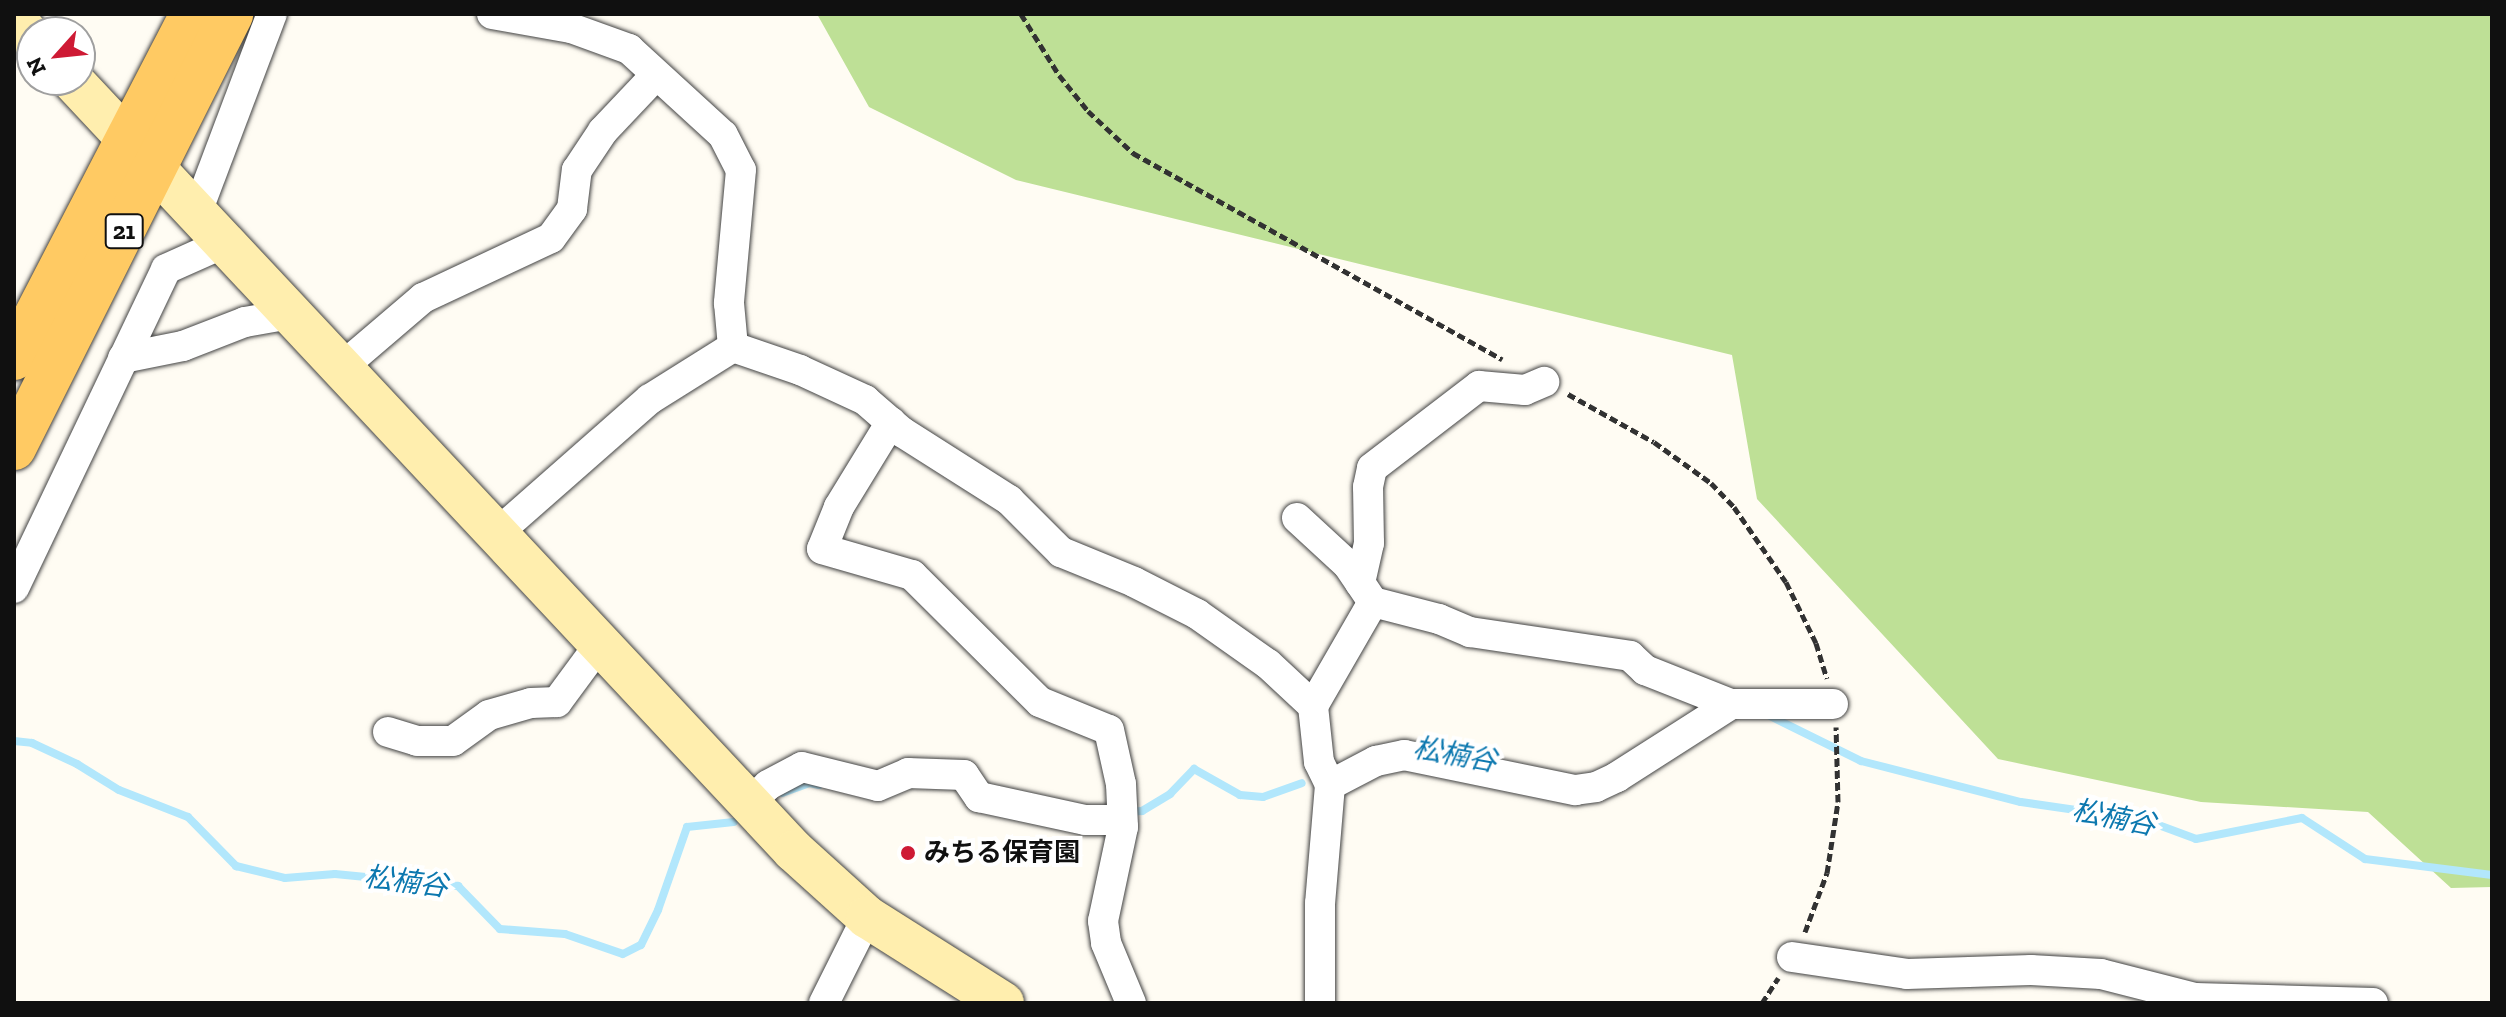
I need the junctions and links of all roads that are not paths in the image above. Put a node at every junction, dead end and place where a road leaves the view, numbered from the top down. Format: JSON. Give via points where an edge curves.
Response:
{"nodes":[{"id":1,"x":192,"y":14,"type":"edge"},
{"id":2,"x":231,"y":14,"type":"edge"},
{"id":3,"x":272,"y":14,"type":"edge"},
{"id":4,"x":492,"y":14,"type":"edge"},
{"id":5,"x":534,"y":17,"type":"edge"},
{"id":6,"x":656,"y":75,"type":"junction"},
{"id":7,"x":87,"y":96,"type":"edge"},
{"id":8,"x":126,"y":137,"type":"junction"},
{"id":9,"x":156,"y":168,"type":"junction"},
{"id":10,"x":210,"y":228,"type":"junction"},
{"id":11,"x":290,"y":314,"type":"junction"},
{"id":12,"x":733,"y":347,"type":"junction"},
{"id":13,"x":14,"y":358,"type":"edge"},
{"id":14,"x":123,"y":358,"type":"junction"},
{"id":15,"x":341,"y":368,"type":"junction"},
{"id":16,"x":1544,"y":382,"type":"road end"},
{"id":17,"x":891,"y":422,"type":"junction"},
{"id":18,"x":14,"y":448,"type":"edge"},
{"id":19,"x":1297,"y":518,"type":"dead end"},
{"id":20,"x":495,"y":535,"type":"junction"},
{"id":21,"x":14,"y":588,"type":"edge"},
{"id":22,"x":1367,"y":592,"type":"junction"},
{"id":23,"x":599,"y":645,"type":"junction"},
{"id":24,"x":1731,"y":704,"type":"junction"},
{"id":25,"x":1833,"y":704,"type":"road end"},
{"id":26,"x":1313,"y":706,"type":"junction"},
{"id":27,"x":388,"y":732,"type":"dead end"},
{"id":28,"x":1330,"y":785,"type":"junction"},
{"id":29,"x":749,"y":803,"type":"junction"},
{"id":30,"x":1122,"y":820,"type":"junction"},
{"id":31,"x":867,"y":917,"type":"junction"},
{"id":32,"x":1792,"y":957,"type":"road end"},
{"id":33,"x":824,"y":1003,"type":"edge"},
{"id":34,"x":1003,"y":1003,"type":"edge"},
{"id":35,"x":1131,"y":1003,"type":"edge"},
{"id":36,"x":1320,"y":1003,"type":"edge"},
{"id":37,"x":2373,"y":1003,"type":"edge"}],
"edges":[{"from":1,"to":8,"type":"main road","number":"21"},
{"from":2,"to":9,"type":"main road","number":"21"},
{"from":3,"to":10,"type":"street"},
{"from":4,"to":5,"type":"street"},
{"from":5,"to":6,"type":"street","via":[[629,49]]},
{"from":6,"to":12,"type":"street","via":[[723,135],[741,170],[729,303]]},
{"from":6,"to":15,"type":"street","via":[[603,131],[577,170],[572,209],[551,238],[423,298]]},
{"from":7,"to":8,"type":"street"},
{"from":8,"to":9,"type":"street"},
{"from":8,"to":13,"type":"main road","number":"21"},
{"from":9,"to":10,"type":"street"},
{"from":9,"to":18,"type":"main road","number":"21"},
{"from":10,"to":11,"type":"street"},
{"from":10,"to":14,"type":"street","via":[[166,269]]},
{"from":11,"to":14,"type":"street"},
{"from":11,"to":15,"type":"street"},
{"from":12,"to":17,"type":"street","via":[[865,400]]},
{"from":12,"to":20,"type":"street","via":[[650,399]]},
{"from":14,"to":21,"type":"street"},
{"from":15,"to":20,"type":"street"},
{"from":16,"to":22,"type":"street","via":[[1525,390],[1479,386],[1372,468]]},
{"from":17,"to":26,"type":"street","via":[[1009,500],[1061,552],[1197,614],[1268,664]]},
{"from":17,"to":30,"type":"street","via":[[839,507],[822,549],[912,575],[1040,702],[1109,730],[1121,784]]},
{"from":19,"to":22,"type":"street","via":[[1348,565]]},
{"from":20,"to":23,"type":"street"},
{"from":22,"to":24,"type":"street","via":[[1470,632],[1630,656],[1645,670]]},
{"from":22,"to":26,"type":"street"},
{"from":23,"to":27,"type":"street","via":[[557,702],[489,715],[453,741],[417,741]]},
{"from":23,"to":29,"type":"street"},
{"from":24,"to":25,"type":"street"},
{"from":24,"to":28,"type":"street","via":[[1596,787],[1575,790],[1404,755],[1376,761]]},
{"from":26,"to":28,"type":"street","via":[[1319,762]]},
{"from":28,"to":36,"type":"street","via":[[1318,930]]},
{"from":29,"to":30,"type":"street","via":[[768,785],[802,767],[878,786],[908,773],[964,775],[979,797],[1085,820]]},
{"from":29,"to":31,"type":"street"},
{"from":30,"to":35,"type":"street","via":[[1103,921],[1106,943]]},
{"from":31,"to":33,"type":"street"},
{"from":31,"to":34,"type":"street"},
{"from":32,"to":37,"type":"street","via":[[1907,974],[2101,974],[2195,998]]}]}
